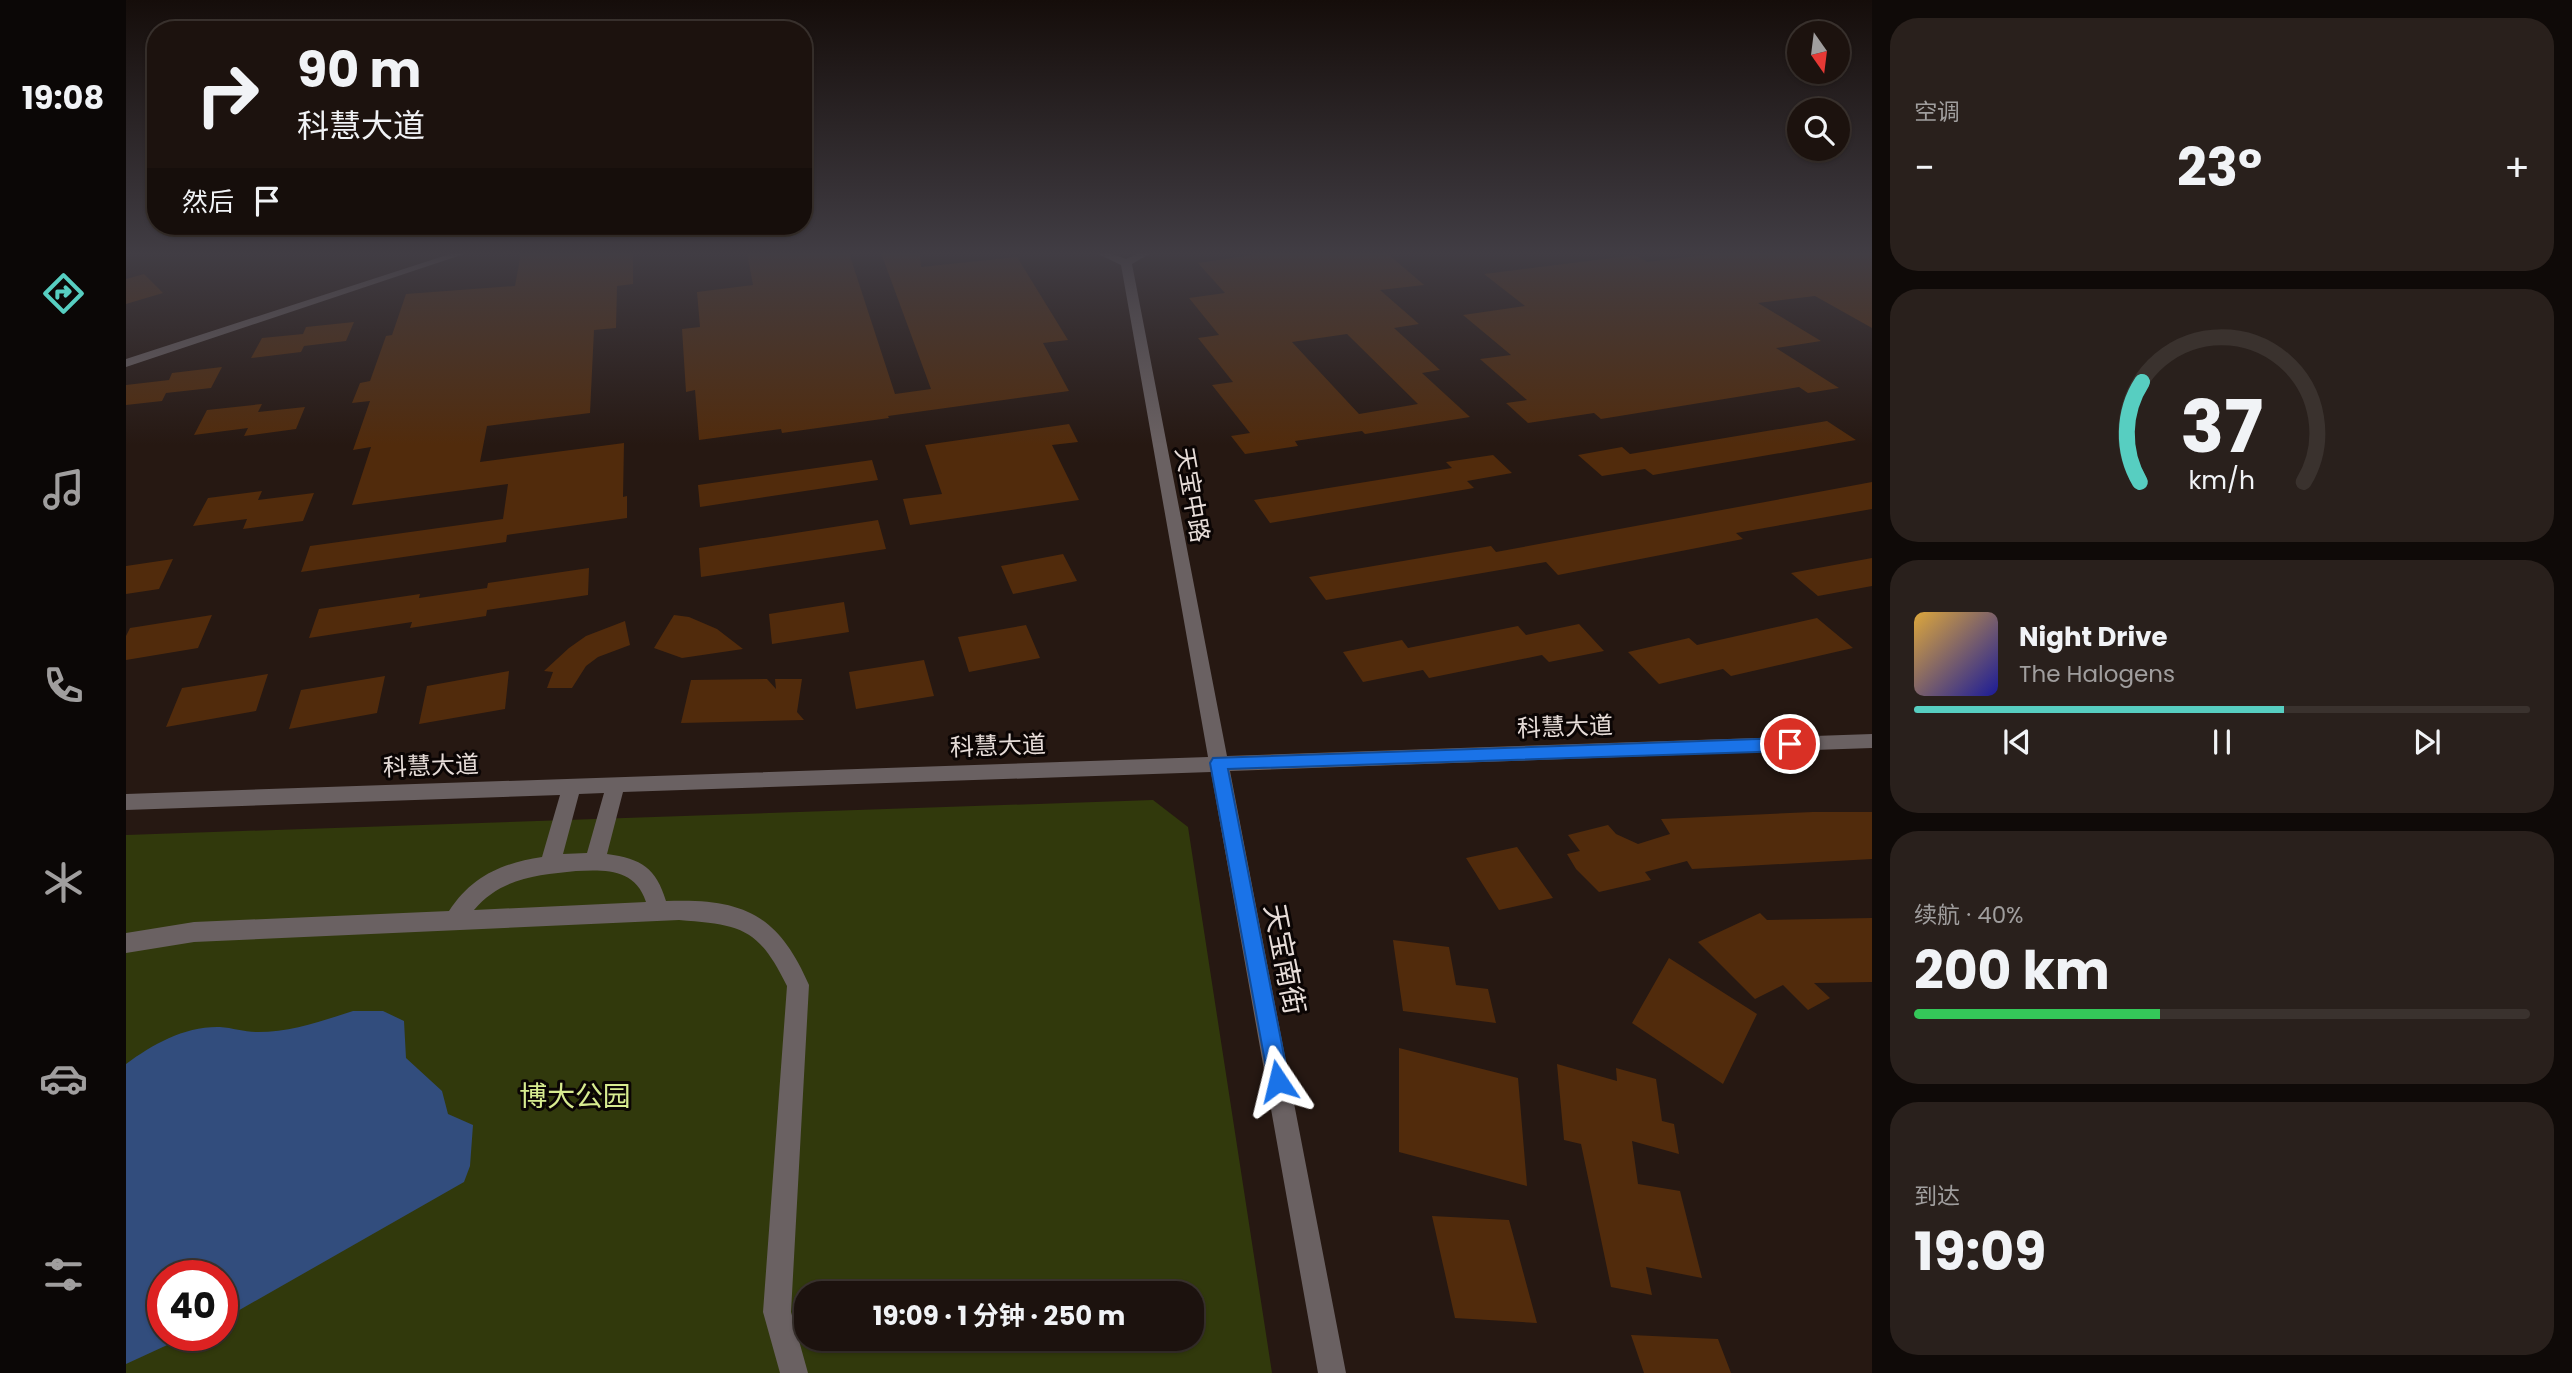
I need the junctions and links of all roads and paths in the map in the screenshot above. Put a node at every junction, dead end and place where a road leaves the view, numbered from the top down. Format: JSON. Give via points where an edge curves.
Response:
{"nodes":[{"id":1,"x":266,"y":317,"type":"edge"},
{"id":2,"x":1136,"y":317,"type":"edge"},
{"id":3,"x":126,"y":363,"type":"edge"},
{"id":4,"x":1872,"y":741,"type":"edge"},
{"id":5,"x":1219,"y":763,"type":"junction"},
{"id":6,"x":616,"y":784,"type":"junction"},
{"id":7,"x":572,"y":786,"type":"junction"},
{"id":8,"x":126,"y":802,"type":"edge"},
{"id":9,"x":594,"y":863,"type":"junction"},
{"id":10,"x":550,"y":866,"type":"junction"},
{"id":11,"x":659,"y":911,"type":"junction"},
{"id":12,"x":456,"y":920,"type":"junction"},
{"id":13,"x":126,"y":943,"type":"edge"},
{"id":14,"x":794,"y":1373,"type":"edge"},
{"id":15,"x":1332,"y":1373,"type":"edge"}],
"edges":[{"from":1,"to":3,"type":"street"},
{"from":2,"to":5,"type":"street","name":"天宝中路"},
{"from":4,"to":5,"type":"street","name":"科慧大道"},
{"from":5,"to":6,"type":"street","name":"科慧大道"},
{"from":5,"to":15,"type":"street","name":"天宝南街"},
{"from":6,"to":7,"type":"street","name":"科慧大道"},
{"from":6,"to":9,"type":"street"},
{"from":7,"to":8,"type":"street","name":"科慧大道"},
{"from":7,"to":10,"type":"street"},
{"from":9,"to":10,"type":"street"},
{"from":9,"to":11,"type":"street","via":[[620,864],[642,876],[655,891]]},
{"from":10,"to":12,"type":"street","via":[[530,866],[492,880],[475,893]]},
{"from":11,"to":12,"type":"street"},
{"from":11,"to":14,"type":"street","via":[[726,914],[758,923],[785,955],[798,985],[777,1312]]},
{"from":12,"to":13,"type":"street","via":[[194,932]]}]}
